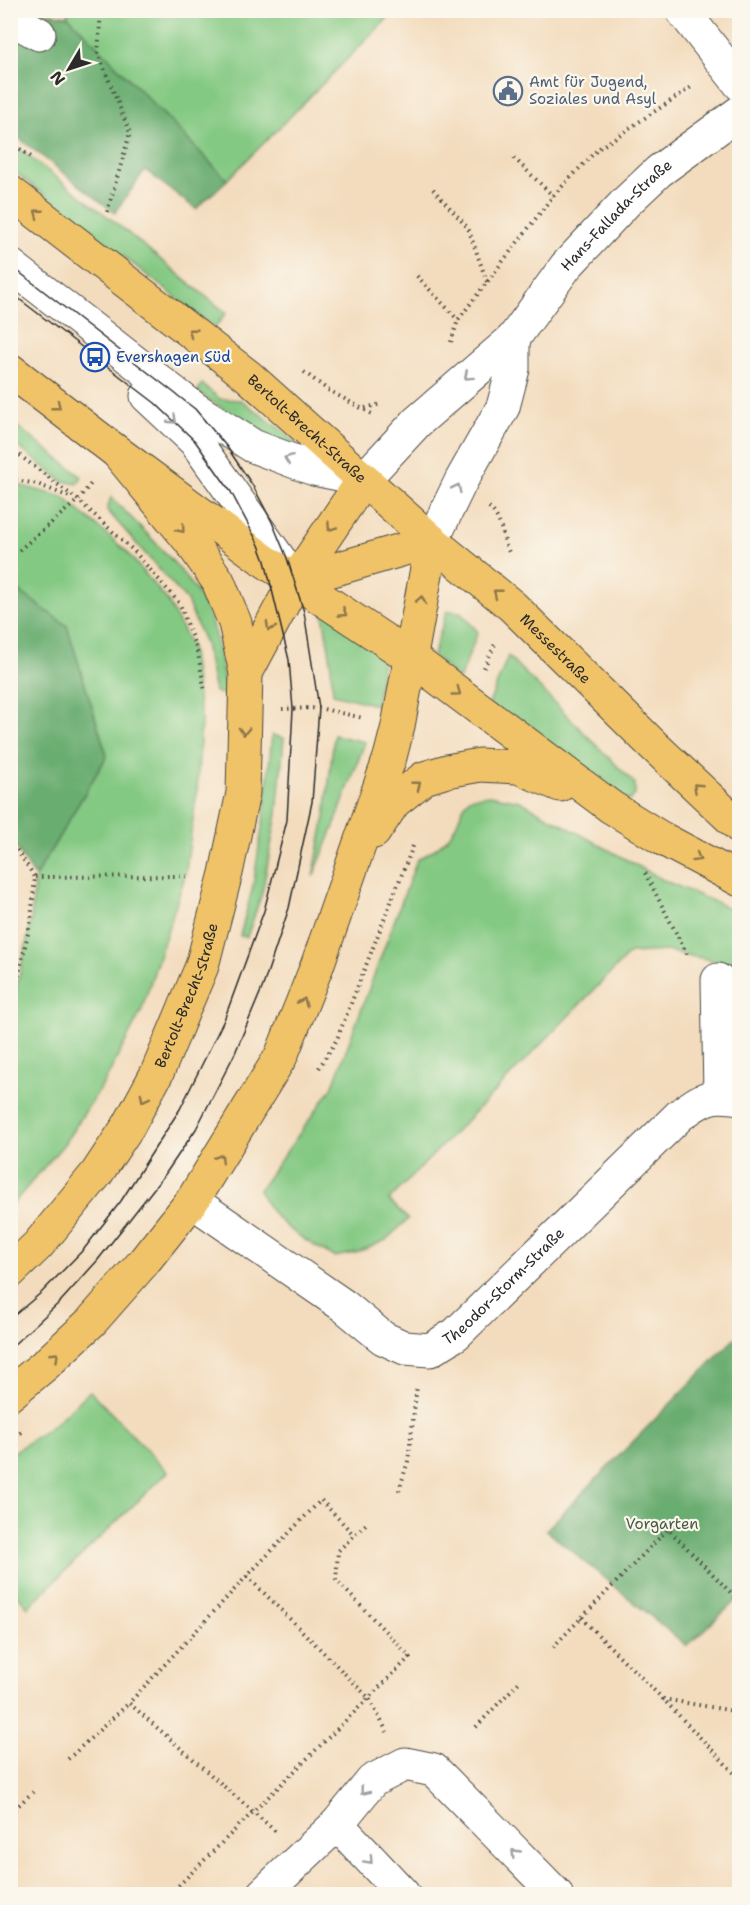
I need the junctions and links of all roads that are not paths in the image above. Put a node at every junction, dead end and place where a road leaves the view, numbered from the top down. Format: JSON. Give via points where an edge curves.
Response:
{"nodes":[{"id":1,"x":682,"y":10,"type":"edge"},
{"id":2,"x":10,"y":18,"type":"edge"},
{"id":3,"x":39,"y":34,"type":"dead end"},
{"id":4,"x":732,"y":75,"type":"edge"},
{"id":5,"x":740,"y":112,"type":"edge"},
{"id":6,"x":10,"y":192,"type":"edge"},
{"id":7,"x":10,"y":265,"type":"edge"},
{"id":8,"x":10,"y":292,"type":"edge"},
{"id":9,"x":513,"y":339,"type":"junction"},
{"id":10,"x":10,"y":370,"type":"edge"},
{"id":11,"x":117,"y":452,"type":"junction"},
{"id":12,"x":364,"y":479,"type":"junction"},
{"id":13,"x":432,"y":541,"type":"junction"},
{"id":14,"x":295,"y":581,"type":"junction"},
{"id":15,"x":410,"y":657,"type":"junction"},
{"id":16,"x":246,"y":673,"type":"junction"},
{"id":17,"x":611,"y":807,"type":"junction"},
{"id":18,"x":740,"y":827,"type":"edge"},
{"id":19,"x":353,"y":861,"type":"junction"},
{"id":20,"x":740,"y":880,"type":"edge"},
{"id":21,"x":718,"y":980,"type":"dead end"},
{"id":22,"x":730,"y":1096,"type":"edge"},
{"id":23,"x":192,"y":1201,"type":"junction"},
{"id":24,"x":10,"y":1272,"type":"edge"},
{"id":25,"x":10,"y":1394,"type":"edge"},
{"id":26,"x":337,"y":1824,"type":"junction"},
{"id":27,"x":263,"y":1894,"type":"edge"},
{"id":28,"x":403,"y":1894,"type":"edge"},
{"id":29,"x":556,"y":1894,"type":"edge"}],
"edges":[{"from":1,"to":4,"type":"street"},
{"from":2,"to":3,"type":"street"},
{"from":5,"to":9,"type":"street","name":"Hans-Fallada-Straße","via":[[658,171],[626,202],[566,266]]},
{"from":12,"to":6,"type":"main road","name":"Bertolt-Brecht-Straße","one_way":true,"via":[[248,376]]},
{"from":12,"to":7,"type":"street","one_way":true,"via":[[314,469],[253,446],[195,409]]},
{"from":8,"to":14,"type":"street","one_way":true,"via":[[155,403],[195,441]]},
{"from":9,"to":12,"type":"street","name":"Hans-Fallada-Straße","one_way":true,"via":[[417,422]]},
{"from":13,"to":9,"type":"street","one_way":true,"via":[[460,481],[503,407],[513,369]]},
{"from":10,"to":11,"type":"main road","name":"Bertolt-Brecht-Straße","one_way":true},
{"from":11,"to":14,"type":"main road","name":"Bertolt-Brecht-Straße"},
{"from":11,"to":16,"type":"main road","name":"Bertolt-Brecht-Straße","one_way":true,"via":[[218,581],[235,623]]},
{"from":12,"to":13,"type":"main road","name":"Messestraße"},
{"from":12,"to":14,"type":"main road","name":"Bertolt-Brecht-Straße","one_way":true},
{"from":13,"to":14,"type":"main road"},
{"from":15,"to":13,"type":"main road","one_way":true},
{"from":18,"to":13,"type":"main road","name":"Messestraße","one_way":true,"via":[[512,606]]},
{"from":14,"to":15,"type":"main road","name":"Bertolt-Brecht-Straße","one_way":true},
{"from":14,"to":16,"type":"main road","name":"Bertolt-Brecht-Straße","one_way":true},
{"from":15,"to":17,"type":"main road","one_way":true},
{"from":15,"to":19,"type":"main road","via":[[390,758]]},
{"from":16,"to":24,"type":"main road","name":"Bertolt-Brecht-Straße","one_way":true,"via":[[243,793],[202,966],[157,1073],[129,1125],[97,1173],[38,1245]]},
{"from":19,"to":17,"type":"main road","one_way":true,"via":[[394,802],[424,778],[447,771],[480,765],[519,767]]},
{"from":17,"to":20,"type":"main road","one_way":true},
{"from":23,"to":19,"type":"main road","one_way":true,"via":[[281,1056]]},
{"from":21,"to":22,"type":"street"},
{"from":22,"to":23,"type":"street","name":"Theodor-Storm-Straße","via":[[699,1101],[680,1115],[456,1334],[430,1350],[405,1348],[383,1338],[344,1306]]},
{"from":25,"to":23,"type":"main road","one_way":true,"via":[[91,1322]]},
{"from":26,"to":27,"type":"street"},
{"from":26,"to":28,"type":"street","one_way":true},
{"from":29,"to":26,"type":"street","one_way":true,"via":[[434,1770],[405,1764],[372,1781]]}]}
